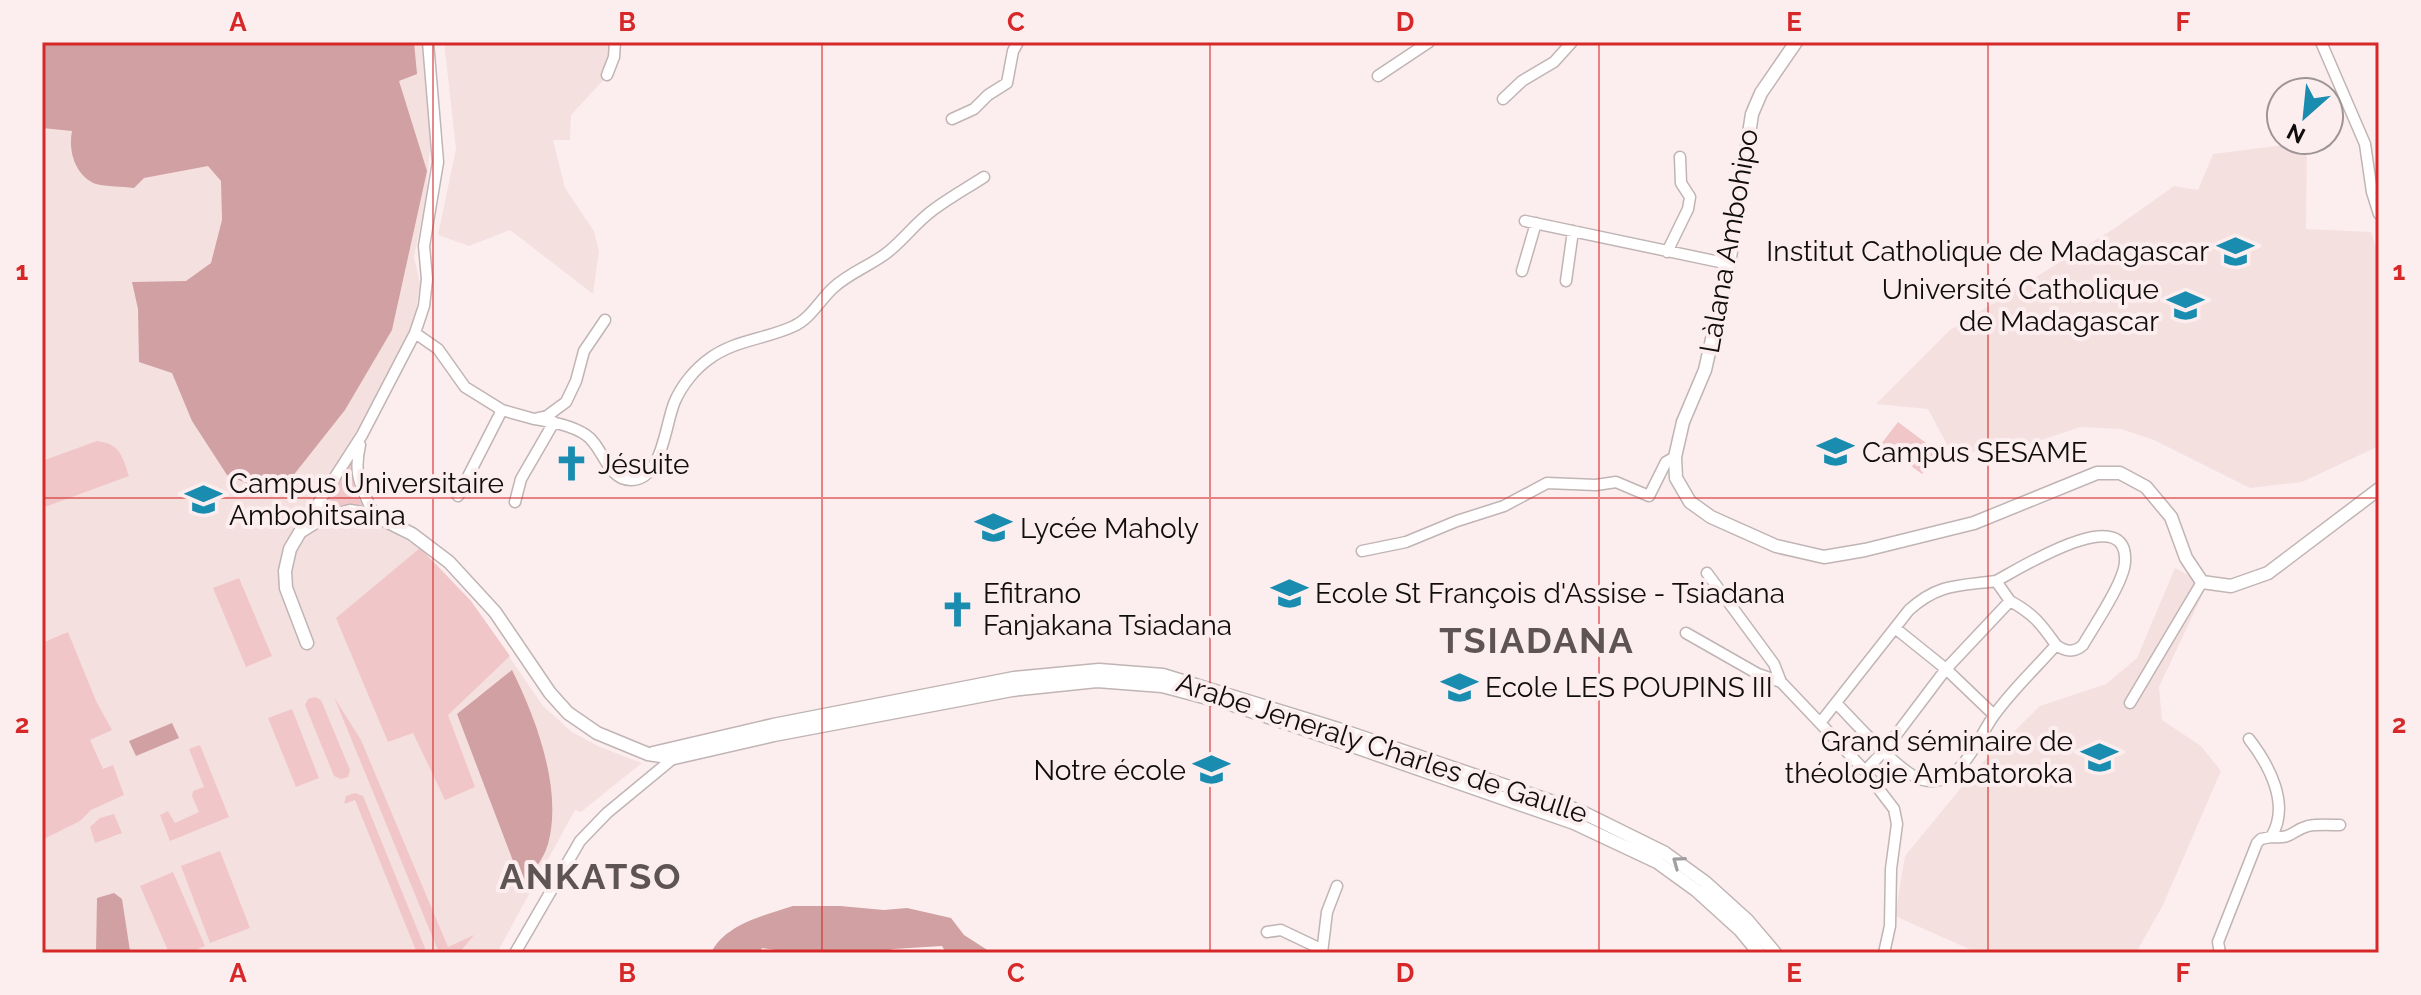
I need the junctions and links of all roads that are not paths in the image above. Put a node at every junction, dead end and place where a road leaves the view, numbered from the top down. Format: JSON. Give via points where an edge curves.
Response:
{"nodes":[{"id":1,"x":428,"y":42,"type":"edge"},
{"id":2,"x":615,"y":42,"type":"edge"},
{"id":3,"x":1018,"y":42,"type":"edge"},
{"id":4,"x":1429,"y":42,"type":"edge"},
{"id":5,"x":1572,"y":42,"type":"edge"},
{"id":6,"x":1796,"y":42,"type":"edge"},
{"id":7,"x":2321,"y":42,"type":"edge"},
{"id":8,"x":607,"y":75,"type":"dead end"},
{"id":9,"x":1378,"y":76,"type":"dead end"},
{"id":10,"x":1503,"y":99,"type":"dead end"},
{"id":11,"x":952,"y":119,"type":"dead end"},
{"id":12,"x":1680,"y":157,"type":"dead end"},
{"id":13,"x":984,"y":177,"type":"dead end"},
{"id":14,"x":2379,"y":214,"type":"edge"},
{"id":15,"x":1573,"y":231,"type":"junction"},
{"id":16,"x":1667,"y":252,"type":"junction"},
{"id":17,"x":1729,"y":264,"type":"junction"},
{"id":18,"x":1522,"y":271,"type":"dead end"},
{"id":19,"x":1566,"y":281,"type":"dead end"},
{"id":20,"x":605,"y":320,"type":"dead end"},
{"id":21,"x":415,"y":333,"type":"junction"},
{"id":22,"x":502,"y":410,"type":"junction"},
{"id":23,"x":534,"y":419,"type":"junction"},
{"id":24,"x":554,"y":422,"type":"junction"},
{"id":25,"x":362,"y":435,"type":"junction"},
{"id":26,"x":1675,"y":457,"type":"junction"},
{"id":27,"x":2379,"y":489,"type":"edge"},
{"id":28,"x":458,"y":496,"type":"dead end"},
{"id":29,"x":515,"y":502,"type":"dead end"},
{"id":30,"x":374,"y":515,"type":"junction"},
{"id":31,"x":300,"y":532,"type":"junction"},
{"id":32,"x":1362,"y":551,"type":"dead end"},
{"id":33,"x":1707,"y":573,"type":"dead end"},
{"id":34,"x":1996,"y":581,"type":"junction"},
{"id":35,"x":2202,"y":582,"type":"junction"},
{"id":36,"x":2010,"y":601,"type":"junction"},
{"id":37,"x":1895,"y":628,"type":"junction"},
{"id":38,"x":1686,"y":633,"type":"dead end"},
{"id":39,"x":307,"y":643,"type":"dead end"},
{"id":40,"x":2056,"y":645,"type":"junction"},
{"id":41,"x":1946,"y":669,"type":"junction"},
{"id":42,"x":1781,"y":682,"type":"junction"},
{"id":43,"x":1836,"y":703,"type":"junction"},
{"id":44,"x":2130,"y":703,"type":"dead end"},
{"id":45,"x":1994,"y":715,"type":"junction"},
{"id":46,"x":1820,"y":723,"type":"junction"},
{"id":47,"x":2249,"y":739,"type":"dead end"},
{"id":48,"x":689,"y":744,"type":"junction"},
{"id":49,"x":1884,"y":751,"type":"junction"},
{"id":50,"x":648,"y":754,"type":"junction"},
{"id":51,"x":674,"y":758,"type":"junction"},
{"id":52,"x":1865,"y":771,"type":"junction"},
{"id":53,"x":2340,"y":825,"type":"dead end"},
{"id":54,"x":2271,"y":837,"type":"junction"},
{"id":55,"x":1337,"y":886,"type":"dead end"},
{"id":56,"x":1267,"y":932,"type":"dead end"},
{"id":57,"x":1321,"y":951,"type":"edge"},
{"id":58,"x":515,"y":953,"type":"edge"},
{"id":59,"x":1759,"y":953,"type":"edge"},
{"id":60,"x":1775,"y":953,"type":"edge"},
{"id":61,"x":1884,"y":953,"type":"edge"},
{"id":62,"x":2220,"y":953,"type":"edge"}],
"edges":[{"from":1,"to":21,"type":"street","via":[[438,162],[424,246],[426,292]]},
{"from":2,"to":8,"type":"street"},
{"from":3,"to":11,"type":"street","via":[[1007,83]]},
{"from":4,"to":9,"type":"street"},
{"from":5,"to":10,"type":"street"},
{"from":6,"to":17,"type":"street","name":"Làlana Ambohipo","via":[[1752,114]]},
{"from":7,"to":14,"type":"street","via":[[2365,144]]},
{"from":12,"to":16,"type":"street","via":[[1681,183],[1690,197]]},
{"from":13,"to":24,"type":"street","via":[[933,209],[884,255],[832,289],[796,326],[710,358],[675,399],[658,461],[640,479],[618,476],[596,442]]},
{"from":15,"to":16,"type":"street"},
{"from":15,"to":18,"type":"street","via":[[1531,222]]},
{"from":15,"to":19,"type":"street"},
{"from":16,"to":17,"type":"street"},
{"from":17,"to":26,"type":"street","name":"Làlana Ambohipo","via":[[1705,370]]},
{"from":20,"to":23,"type":"street","via":[[584,351],[566,402]]},
{"from":21,"to":22,"type":"street","via":[[438,349],[465,387]]},
{"from":21,"to":25,"type":"street"},
{"from":22,"to":23,"type":"street"},
{"from":22,"to":28,"type":"street"},
{"from":23,"to":24,"type":"street"},
{"from":24,"to":29,"type":"street","via":[[521,479]]},
{"from":25,"to":30,"type":"street","via":[[355,465]]},
{"from":25,"to":31,"type":"street"},
{"from":26,"to":32,"type":"street","via":[[1666,462],[1649,496],[1616,482],[1547,483],[1504,506],[1406,542]]},
{"from":26,"to":35,"type":"street","name":"Làlana Ambohipo","via":[[1676,478],[1690,502],[1711,517],[1776,546],[1824,557],[1974,523],[2097,473],[2120,473],[2146,487],[2171,517],[2186,558]]},
{"from":27,"to":35,"type":"street","via":[[2268,573],[2231,586]]},
{"from":30,"to":31,"type":"street","via":[[350,511],[322,518]]},
{"from":30,"to":50,"type":"street","via":[[412,534],[449,562],[495,612],[568,713],[597,733]]},
{"from":31,"to":39,"type":"street","via":[[290,549],[285,579]]},
{"from":33,"to":42,"type":"street","via":[[1774,664]]},
{"from":34,"to":36,"type":"street"},
{"from":34,"to":37,"type":"street","via":[[1939,588],[1924,596]]},
{"from":34,"to":40,"type":"street","via":[[2074,541],[2106,536],[2117,540],[2125,563],[2121,576],[2083,645],[2077,651]]},
{"from":35,"to":44,"type":"street"},
{"from":36,"to":40,"type":"street","via":[[2036,617]]},
{"from":36,"to":41,"type":"street"},
{"from":37,"to":41,"type":"street"},
{"from":37,"to":43,"type":"street"},
{"from":38,"to":42,"type":"street"},
{"from":40,"to":45,"type":"street"},
{"from":41,"to":45,"type":"street"},
{"from":41,"to":49,"type":"street"},
{"from":42,"to":46,"type":"street"},
{"from":43,"to":46,"type":"street"},
{"from":43,"to":49,"type":"street"},
{"from":45,"to":49,"type":"street","via":[[1965,761],[1941,779],[1918,778]]},
{"from":46,"to":52,"type":"street"},
{"from":47,"to":54,"type":"street","via":[[2264,759],[2279,801]]},
{"from":48,"to":50,"type":"street","name":"Arabe Jeneraly Charles de Gaulle"},
{"from":48,"to":51,"type":"street"},
{"from":60,"to":48,"type":"street","name":"Arabe Jeneraly Charles de Gaulle","one_way":true,"via":[[1705,882],[1665,853],[1580,811],[1163,675],[1099,670],[1014,678]]},
{"from":49,"to":52,"type":"street"},
{"from":50,"to":51,"type":"street","name":"Arabe Jeneraly Charles de Gaulle"},
{"from":51,"to":58,"type":"street","via":[[580,841]]},
{"from":51,"to":59,"type":"street","name":"Arabe Jeneraly Charles de Gaulle","via":[[1012,690],[1097,681],[1162,686],[1282,721],[1574,823],[1657,862],[1687,883]]},
{"from":52,"to":61,"type":"street","via":[[1894,809],[1897,824]]},
{"from":53,"to":54,"type":"street","via":[[2311,825],[2292,836]]},
{"from":54,"to":62,"type":"street","via":[[2257,843],[2218,942]]},
{"from":55,"to":57,"type":"street"},
{"from":56,"to":57,"type":"street","via":[[1281,930]]}]}
